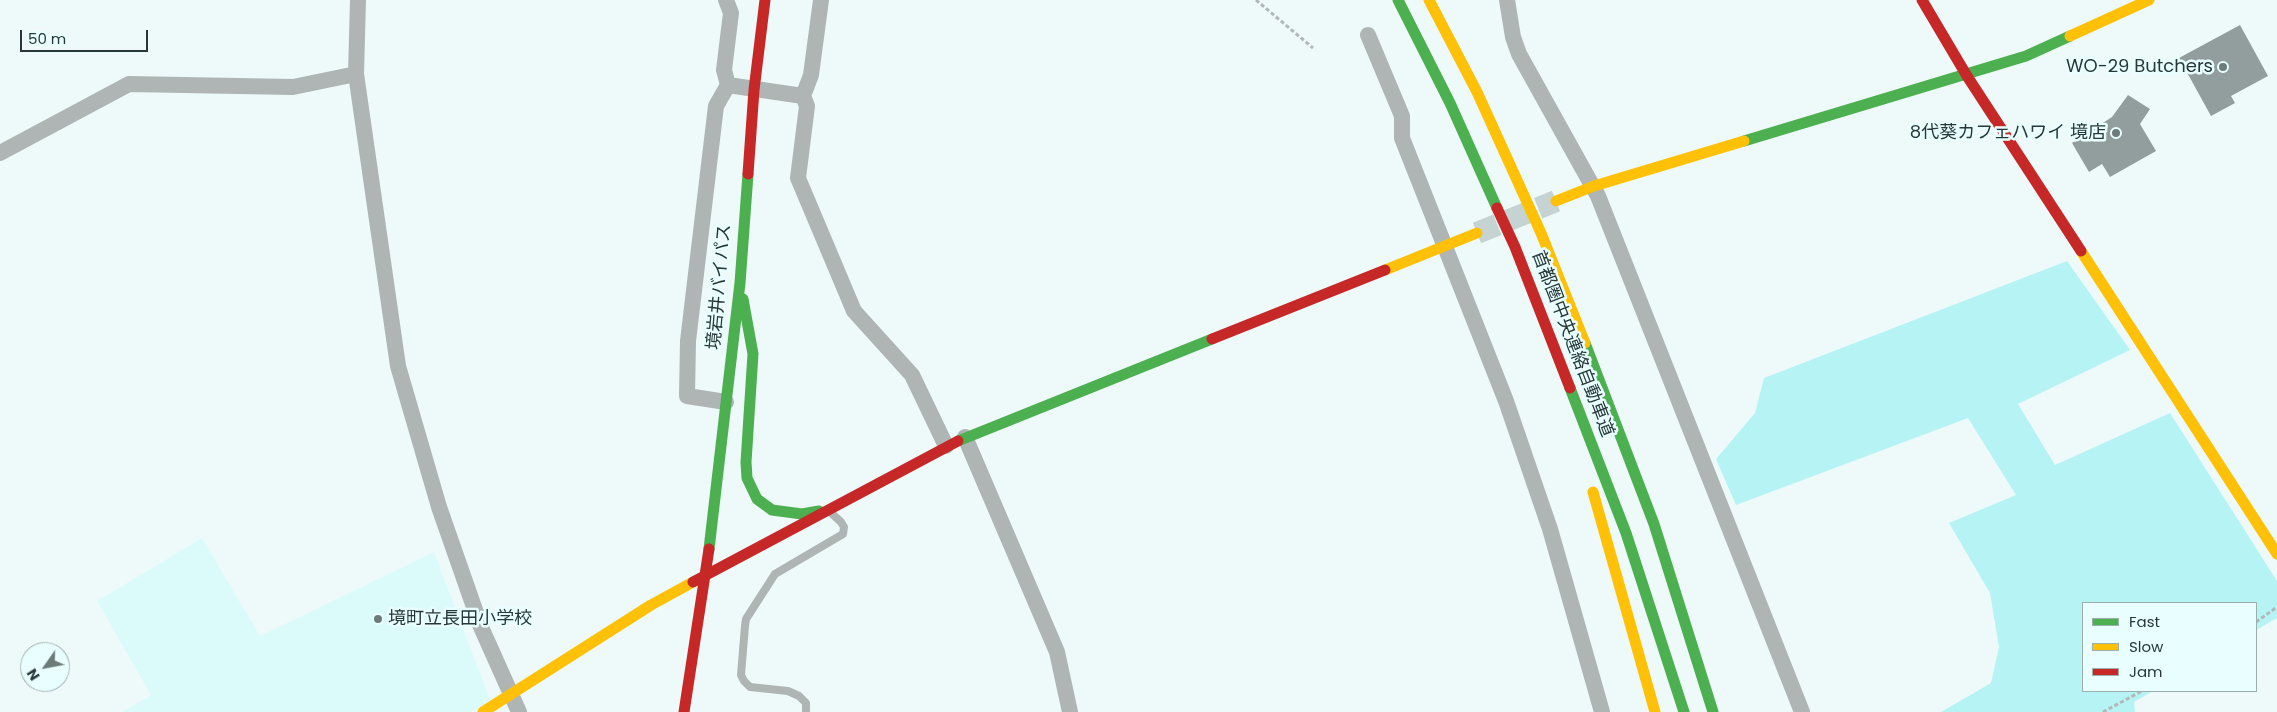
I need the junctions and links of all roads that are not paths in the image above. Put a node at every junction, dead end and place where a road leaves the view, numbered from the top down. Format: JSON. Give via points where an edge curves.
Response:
{"nodes":[{"id":1,"x":358,"y":0,"type":"edge"},
{"id":2,"x":726,"y":0,"type":"edge"},
{"id":3,"x":765,"y":0,"type":"edge"},
{"id":4,"x":821,"y":0,"type":"edge"},
{"id":5,"x":1398,"y":0,"type":"edge"},
{"id":6,"x":1429,"y":0,"type":"edge"},
{"id":7,"x":1507,"y":0,"type":"edge"},
{"id":8,"x":1922,"y":0,"type":"edge"},
{"id":9,"x":2149,"y":0,"type":"edge"},
{"id":10,"x":1368,"y":35,"type":"dead end"},
{"id":11,"x":356,"y":74,"type":"junction"},
{"id":12,"x":1967,"y":76,"type":"junction"},
{"id":13,"x":728,"y":86,"type":"junction"},
{"id":14,"x":754,"y":90,"type":"junction"},
{"id":15,"x":803,"y":96,"type":"junction"},
{"id":16,"x":0,"y":153,"type":"edge"},
{"id":17,"x":1594,"y":186,"type":"junction"},
{"id":18,"x":1556,"y":201,"type":"tunnel mouth"},
{"id":19,"x":1477,"y":233,"type":"tunnel mouth"},
{"id":20,"x":1446,"y":245,"type":"junction"},
{"id":21,"x":1515,"y":247,"type":"junction"},
{"id":22,"x":740,"y":283,"type":"junction"},
{"id":23,"x":726,"y":402,"type":"junction"},
{"id":24,"x":965,"y":437,"type":"junction"},
{"id":25,"x":1576,"y":437,"type":"dead end"},
{"id":26,"x":946,"y":446,"type":"junction"},
{"id":27,"x":1591,"y":484,"type":"dead end"},
{"id":28,"x":827,"y":510,"type":"junction"},
{"id":29,"x":2277,"y":554,"type":"edge"},
{"id":30,"x":706,"y":576,"type":"junction"},
{"id":31,"x":1694,"y":646,"type":"junction"},
{"id":32,"x":702,"y":673,"type":"dead end"},
{"id":33,"x":512,"y":692,"type":"junction"},
{"id":34,"x":483,"y":712,"type":"edge"},
{"id":35,"x":519,"y":712,"type":"edge"},
{"id":36,"x":684,"y":712,"type":"edge"},
{"id":37,"x":806,"y":712,"type":"edge"},
{"id":38,"x":1070,"y":712,"type":"edge"},
{"id":39,"x":1602,"y":712,"type":"edge"},
{"id":40,"x":1655,"y":712,"type":"edge"},
{"id":41,"x":1684,"y":712,"type":"edge"},
{"id":42,"x":1713,"y":712,"type":"edge"},
{"id":43,"x":1717,"y":712,"type":"edge"},
{"id":44,"x":1802,"y":712,"type":"edge"}],
"edges":[{"from":1,"to":11,"type":"street"},
{"from":2,"to":13,"type":"street","via":[[731,13],[724,70]]},
{"from":3,"to":14,"type":"main road","name":"境岩井バイパス"},
{"from":4,"to":15,"type":"street","via":[[811,75]]},
{"from":5,"to":21,"type":"main road","name":"首都圏中央連絡自動車道","via":[[1450,103]]},
{"from":6,"to":31,"type":"main road","name":"首都圏中央連絡自動車道","via":[[1476,92],[1541,233],[1654,524]]},
{"from":7,"to":17,"type":"street","via":[[1519,54]]},
{"from":8,"to":12,"type":"main road"},
{"from":9,"to":12,"type":"main road","via":[[2045,48]]},
{"from":10,"to":20,"type":"street","via":[[1402,116],[1402,138]]},
{"from":11,"to":16,"type":"street","via":[[293,87],[129,84]]},
{"from":11,"to":33,"type":"street","via":[[398,366],[439,507],[481,627]]},
{"from":12,"to":17,"type":"main road"},
{"from":12,"to":29,"type":"main road"},
{"from":13,"to":14,"type":"street"},
{"from":13,"to":23,"type":"street","via":[[716,106],[688,341],[687,396]]},
{"from":14,"to":15,"type":"street"},
{"from":14,"to":22,"type":"main road","name":"境岩井バイパス"},
{"from":15,"to":26,"type":"street","via":[[807,114],[798,178],[854,310],[912,375]]},
{"from":17,"to":18,"type":"main road"},
{"from":17,"to":44,"type":"street"},
{"from":19,"to":20,"type":"main road"},
{"from":20,"to":24,"type":"main road"},
{"from":20,"to":39,"type":"street","via":[[1506,401],[1550,529]]},
{"from":21,"to":25,"type":"main road"},
{"from":21,"to":41,"type":"main road","name":"首都圏中央連絡自動車道","via":[[1626,533]]},
{"from":22,"to":23,"type":"main road","name":"境岩井バイパス"},
{"from":22,"to":28,"type":"main road","via":[[753,354],[747,478],[762,504],[772,510],[802,514]]},
{"from":23,"to":30,"type":"main road","name":"境岩井バイパス"},
{"from":24,"to":26,"type":"main road"},
{"from":24,"to":38,"type":"street","via":[[1058,652]]},
{"from":26,"to":28,"type":"main road"},
{"from":27,"to":40,"type":"main road"},
{"from":28,"to":30,"type":"main road"},
{"from":28,"to":37,"type":"lane","via":[[842,522],[843,534],[775,574],[746,619],[745,626],[741,675],[744,681],[750,687],[788,691],[799,696],[806,703]]},
{"from":30,"to":32,"type":"main road","name":"境岩井バイパス"},
{"from":30,"to":33,"type":"main road","via":[[651,605]]},
{"from":30,"to":36,"type":"main road","name":"境岩井バイパス"},
{"from":31,"to":42,"type":"main road","name":"首都圏中央連絡自動車道"},
{"from":31,"to":43,"type":"main road"},
{"from":33,"to":34,"type":"main road"},
{"from":33,"to":35,"type":"street"}]}
